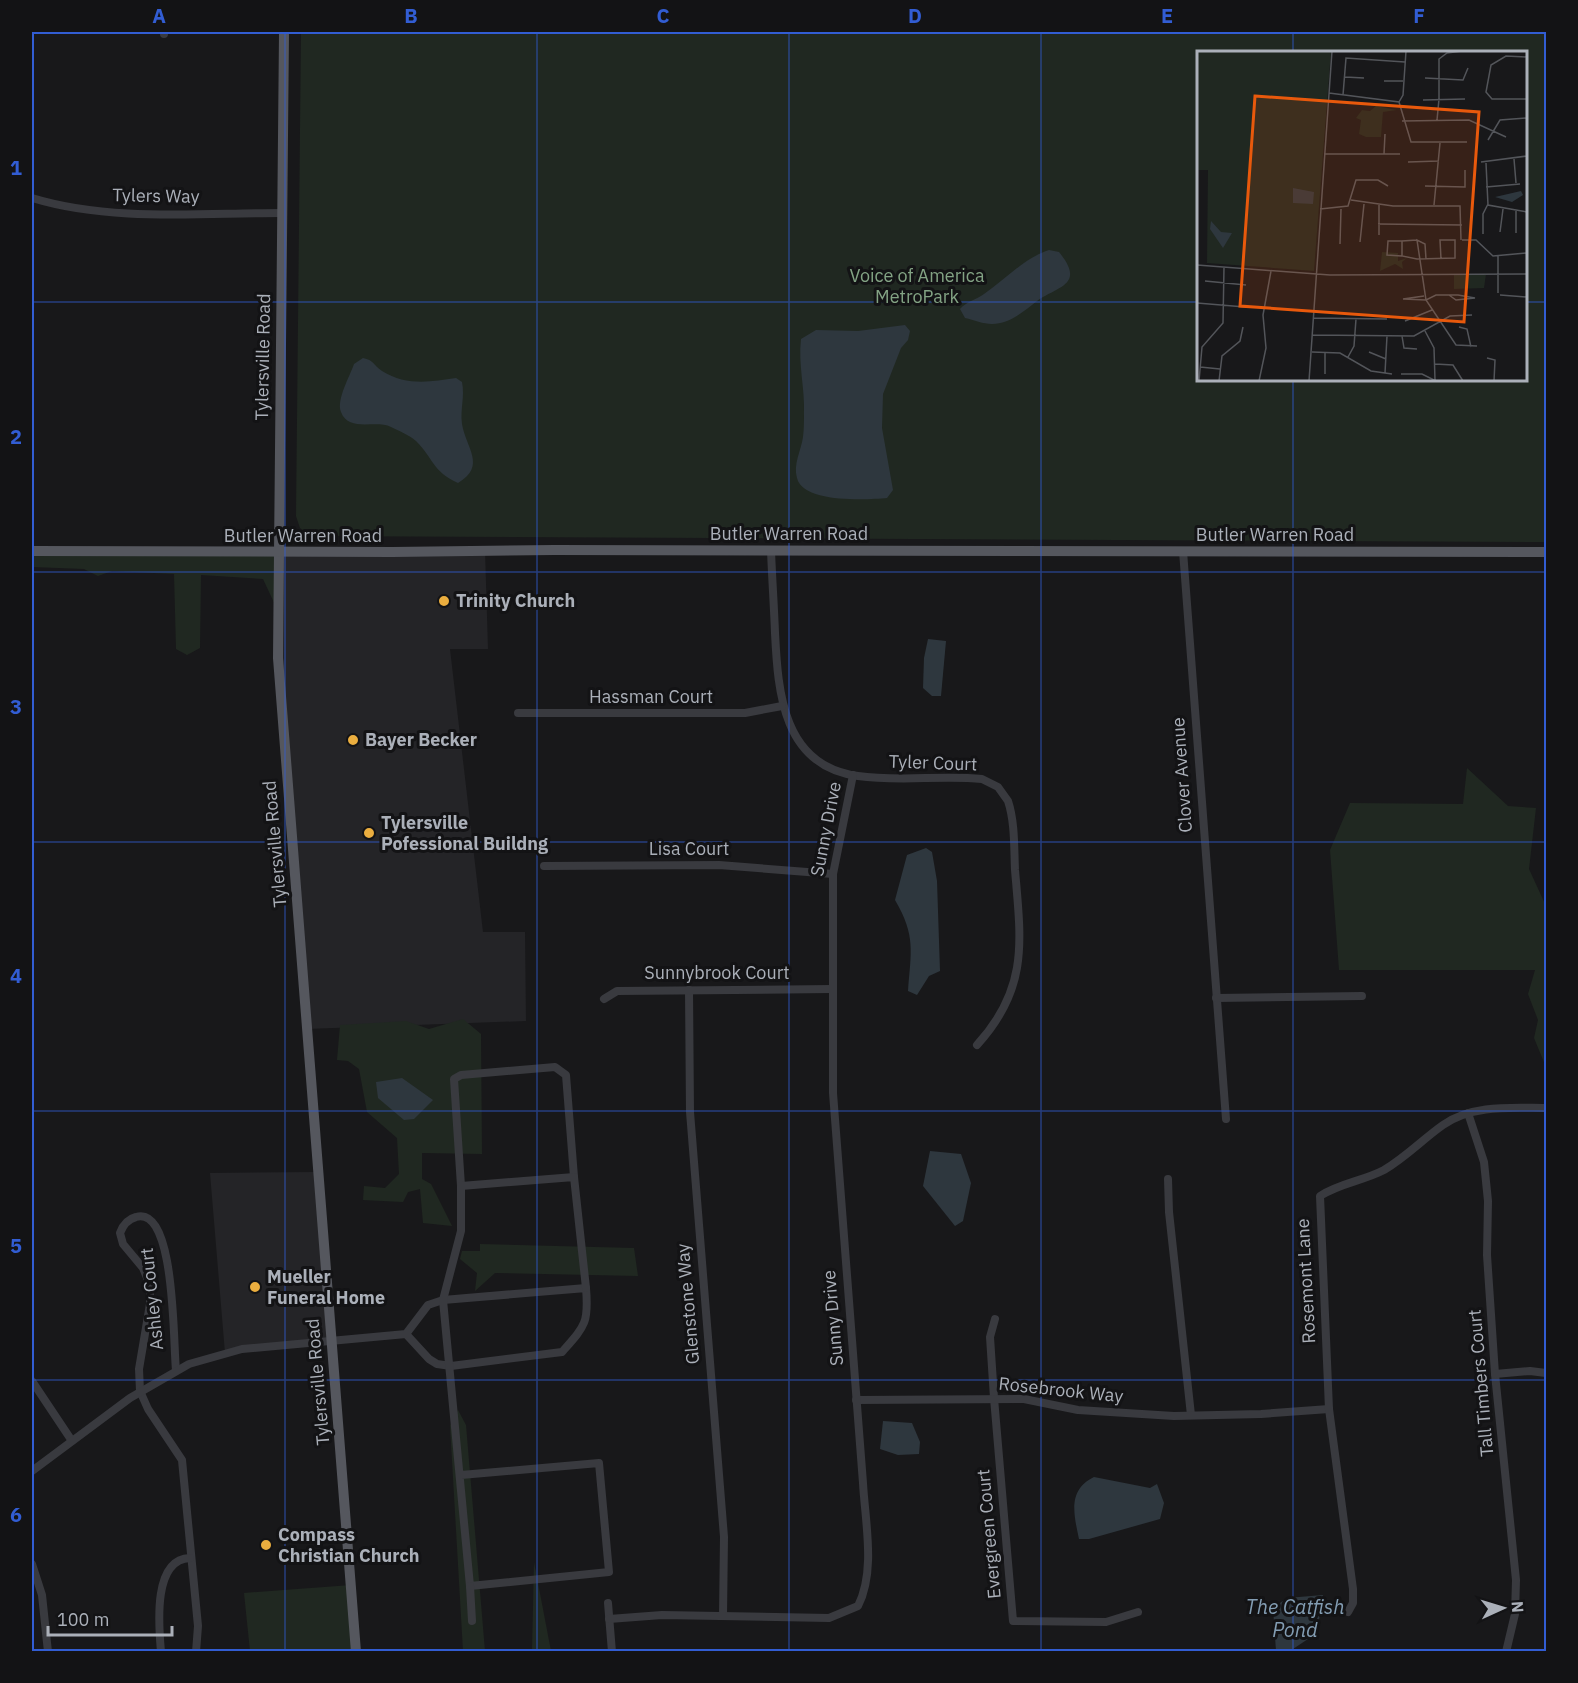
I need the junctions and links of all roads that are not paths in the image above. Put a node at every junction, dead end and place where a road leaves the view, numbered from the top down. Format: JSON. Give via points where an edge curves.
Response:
{"nodes":[{"id":1,"x":284,"y":32,"type":"edge"},
{"id":2,"x":32,"y":198,"type":"edge"},
{"id":3,"x":281,"y":213,"type":"junction"},
{"id":4,"x":771,"y":550,"type":"junction"},
{"id":5,"x":32,"y":551,"type":"edge"},
{"id":6,"x":1182,"y":551,"type":"junction"},
{"id":7,"x":277,"y":552,"type":"junction"},
{"id":8,"x":1546,"y":552,"type":"edge"},
{"id":9,"x":782,"y":706,"type":"junction"},
{"id":10,"x":518,"y":713,"type":"dead end"},
{"id":11,"x":853,"y":775,"type":"junction"},
{"id":12,"x":544,"y":866,"type":"dead end"},
{"id":13,"x":833,"y":874,"type":"junction"},
{"id":14,"x":832,"y":989,"type":"junction"},
{"id":15,"x":689,"y":990,"type":"junction"},
{"id":16,"x":1362,"y":996,"type":"dead end"},
{"id":17,"x":1216,"y":998,"type":"junction"},
{"id":18,"x":604,"y":999,"type":"dead end"},
{"id":19,"x":977,"y":1045,"type":"dead end"},
{"id":20,"x":1546,"y":1108,"type":"edge"},
{"id":21,"x":1468,"y":1113,"type":"junction"},
{"id":22,"x":1226,"y":1119,"type":"dead end"},
{"id":23,"x":574,"y":1178,"type":"junction"},
{"id":24,"x":1168,"y":1179,"type":"dead end"},
{"id":25,"x":461,"y":1186,"type":"junction"},
{"id":26,"x":586,"y":1288,"type":"junction"},
{"id":27,"x":443,"y":1300,"type":"junction"},
{"id":28,"x":994,"y":1319,"type":"dead end"},
{"id":29,"x":406,"y":1334,"type":"junction"},
{"id":30,"x":331,"y":1340,"type":"junction"},
{"id":31,"x":451,"y":1365,"type":"junction"},
{"id":32,"x":176,"y":1370,"type":"junction"},
{"id":33,"x":1546,"y":1373,"type":"edge"},
{"id":34,"x":1495,"y":1374,"type":"junction"},
{"id":35,"x":32,"y":1381,"type":"edge"},
{"id":36,"x":140,"y":1391,"type":"junction"},
{"id":37,"x":994,"y":1398,"type":"junction"},
{"id":38,"x":856,"y":1400,"type":"junction"},
{"id":39,"x":1329,"y":1408,"type":"junction"},
{"id":40,"x":1191,"y":1415,"type":"junction"},
{"id":41,"x":72,"y":1441,"type":"junction"},
{"id":42,"x":32,"y":1471,"type":"edge"},
{"id":43,"x":461,"y":1475,"type":"junction"},
{"id":44,"x":190,"y":1558,"type":"junction"},
{"id":45,"x":32,"y":1564,"type":"edge"},
{"id":46,"x":470,"y":1586,"type":"junction"},
{"id":47,"x":608,"y":1603,"type":"dead end"},
{"id":48,"x":1138,"y":1612,"type":"dead end"},
{"id":49,"x":1348,"y":1612,"type":"dead end"},
{"id":50,"x":723,"y":1616,"type":"junction"},
{"id":51,"x":609,"y":1619,"type":"junction"},
{"id":52,"x":472,"y":1621,"type":"dead end"},
{"id":53,"x":48,"y":1652,"type":"edge"},
{"id":54,"x":161,"y":1652,"type":"edge"},
{"id":55,"x":196,"y":1652,"type":"edge"},
{"id":56,"x":356,"y":1652,"type":"edge"},
{"id":57,"x":612,"y":1652,"type":"edge"},
{"id":58,"x":1506,"y":1652,"type":"edge"}],
"edges":[{"from":1,"to":3,"type":"main road","name":"Tylersville Road"},
{"from":2,"to":3,"type":"street","name":"Tylers Way","via":[[108,212]]},
{"from":3,"to":7,"type":"main road","name":"Tylersville Road"},
{"from":4,"to":6,"type":"main road","name":"Butler Warren Road"},
{"from":4,"to":7,"type":"main road","name":"Butler Warren Road"},
{"from":4,"to":9,"type":"street","name":"Tyler Court"},
{"from":5,"to":7,"type":"main road","name":"Butler Warren Road"},
{"from":6,"to":8,"type":"main road","name":"Butler Warren Road"},
{"from":6,"to":17,"type":"street","name":"Clover Avenue"},
{"from":7,"to":30,"type":"main road","name":"Tylersville Road","via":[[282,733]]},
{"from":9,"to":10,"type":"street","name":"Hassman Court","via":[[745,713]]},
{"from":9,"to":11,"type":"street","name":"Tyler Court","via":[[793,732],[809,752],[829,766]]},
{"from":11,"to":13,"type":"street","name":"Sunny Drive"},
{"from":11,"to":19,"type":"street","name":"Tyler Court","via":[[982,779],[998,787],[1008,801],[1020,966],[1003,1012]]},
{"from":12,"to":13,"type":"street","name":"Lisa Court","via":[[738,865]]},
{"from":13,"to":14,"type":"street","name":"Sunny Drive"},
{"from":14,"to":15,"type":"street","name":"Sunnybrook Court"},
{"from":14,"to":38,"type":"street","name":"Sunny Drive","via":[[835,1139]]},
{"from":15,"to":18,"type":"street","name":"Sunnybrook Court","via":[[617,990]]},
{"from":15,"to":50,"type":"street","name":"Glenstone Way","via":[[690,1112],[724,1536]]},
{"from":16,"to":17,"type":"street"},
{"from":17,"to":22,"type":"street","name":"Clover Avenue"},
{"from":20,"to":21,"type":"street","name":"Rosemont Lane","via":[[1501,1107]]},
{"from":21,"to":34,"type":"street","name":"Tall Timbers Court","via":[[1484,1162]]},
{"from":21,"to":39,"type":"street","name":"Rosemont Lane","via":[[1445,1123],[1382,1171],[1320,1196]]},
{"from":23,"to":25,"type":"street"},
{"from":23,"to":25,"type":"street","via":[[566,1075],[555,1067],[461,1075],[454,1079]]},
{"from":23,"to":26,"type":"street"},
{"from":24,"to":40,"type":"street"},
{"from":25,"to":27,"type":"street","via":[[460,1231]]},
{"from":26,"to":27,"type":"street"},
{"from":26,"to":31,"type":"street","via":[[588,1314],[582,1329],[562,1352]]},
{"from":27,"to":29,"type":"street","via":[[428,1305]]},
{"from":27,"to":31,"type":"street"},
{"from":28,"to":37,"type":"street","name":"Evergreen Court","via":[[990,1337]]},
{"from":29,"to":30,"type":"street"},
{"from":29,"to":31,"type":"street","via":[[429,1359]]},
{"from":30,"to":32,"type":"street","via":[[242,1349]]},
{"from":30,"to":56,"type":"main road","name":"Tylersville Road"},
{"from":31,"to":43,"type":"street"},
{"from":32,"to":36,"type":"street"},
{"from":32,"to":36,"type":"street","name":"Ashley Court","via":[[165,1244],[154,1222],[137,1216],[120,1233],[150,1285]]},
{"from":33,"to":34,"type":"street"},
{"from":34,"to":58,"type":"street","name":"Tall Timbers Court","via":[[1516,1580],[1515,1614]]},
{"from":35,"to":41,"type":"street"},
{"from":36,"to":41,"type":"street"},
{"from":36,"to":44,"type":"street","via":[[182,1460]]},
{"from":37,"to":38,"type":"street","name":"Rosebrook Way"},
{"from":37,"to":40,"type":"street","name":"Rosebrook Way","via":[[1024,1399],[1078,1410]]},
{"from":37,"to":48,"type":"street","name":"Evergreen Court","via":[[1013,1621],[1106,1622]]},
{"from":38,"to":50,"type":"street","name":"Sunny Drive","via":[[866,1551],[864,1594],[858,1606],[829,1618]]},
{"from":39,"to":40,"type":"street","name":"Rosebrook Way"},
{"from":39,"to":49,"type":"street","name":"Rosemont Lane","via":[[1353,1589]]},
{"from":41,"to":42,"type":"street"},
{"from":43,"to":46,"type":"street"},
{"from":43,"to":46,"type":"street","via":[[599,1463],[609,1572]]},
{"from":44,"to":54,"type":"street","via":[[173,1567],[160,1594]]},
{"from":44,"to":55,"type":"street","via":[[198,1626]]},
{"from":45,"to":53,"type":"street","via":[[42,1595]]},
{"from":46,"to":52,"type":"street"},
{"from":47,"to":51,"type":"street"},
{"from":50,"to":51,"type":"street","name":"Sunny Drive"},
{"from":51,"to":57,"type":"street"}]}
